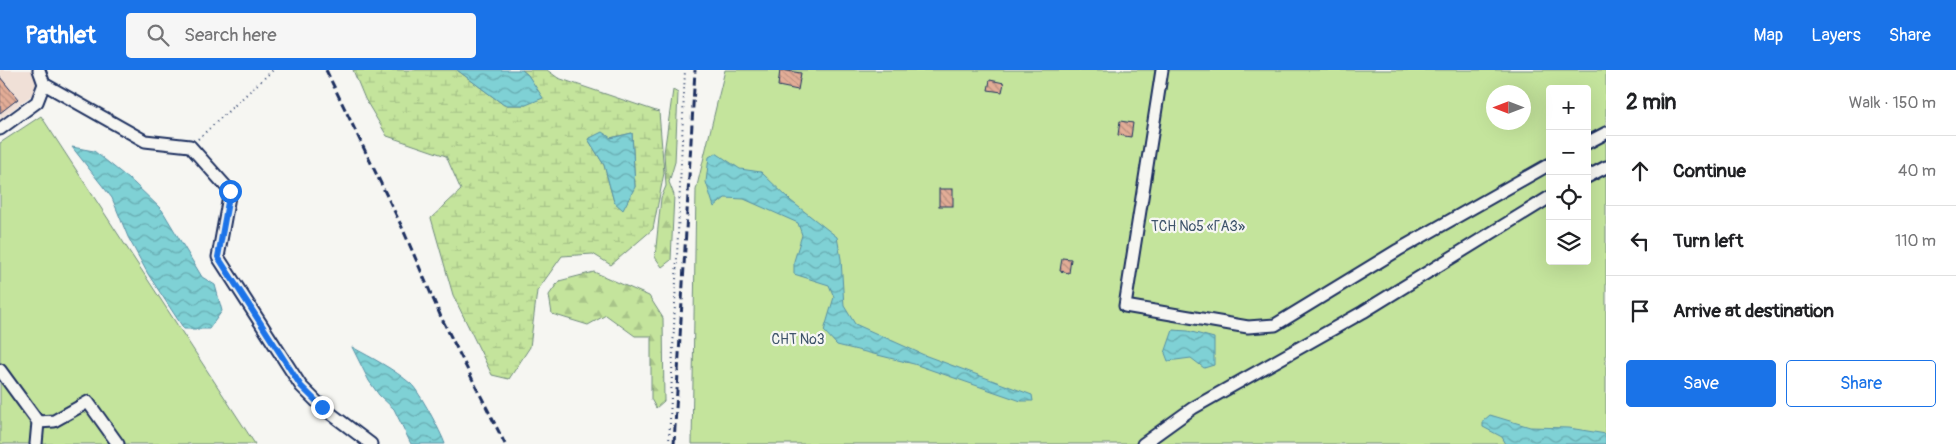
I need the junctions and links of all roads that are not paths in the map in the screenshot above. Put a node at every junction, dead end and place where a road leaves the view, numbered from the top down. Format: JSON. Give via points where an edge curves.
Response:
{"nodes":[{"id":1,"x":39,"y":70,"type":"edge"},
{"id":2,"x":1162,"y":70,"type":"edge"},
{"id":3,"x":44,"y":84,"type":"junction"},
{"id":4,"x":0,"y":129,"type":"edge"},
{"id":5,"x":1606,"y":133,"type":"edge"},
{"id":6,"x":1591,"y":142,"type":"edge"},
{"id":7,"x":1546,"y":166,"type":"edge"},
{"id":8,"x":1606,"y":167,"type":"edge"},
{"id":9,"x":1591,"y":175,"type":"edge"},
{"id":10,"x":1546,"y":198,"type":"edge"},
{"id":11,"x":0,"y":370,"type":"edge"},
{"id":12,"x":38,"y":422,"type":"junction"},
{"id":13,"x":36,"y":444,"type":"edge"},
{"id":14,"x":118,"y":444,"type":"edge"},
{"id":15,"x":371,"y":444,"type":"edge"},
{"id":16,"x":1143,"y":444,"type":"edge"}],
"edges":[{"from":1,"to":3,"type":"lane"},
{"from":2,"to":7,"type":"lane","via":[[1125,306],[1248,327],[1275,325],[1398,250]]},
{"from":3,"to":4,"type":"lane","via":[[37,102]]},
{"from":3,"to":15,"type":"lane","via":[[146,141],[190,146],[230,191],[218,257],[301,386],[322,407]]},
{"from":5,"to":6,"type":"lane"},
{"from":8,"to":9,"type":"lane"},
{"from":10,"to":16,"type":"lane","via":[[1364,312],[1193,408]]},
{"from":11,"to":12,"type":"lane"},
{"from":12,"to":13,"type":"lane"},
{"from":12,"to":14,"type":"lane","via":[[54,421],[88,402]]}]}
